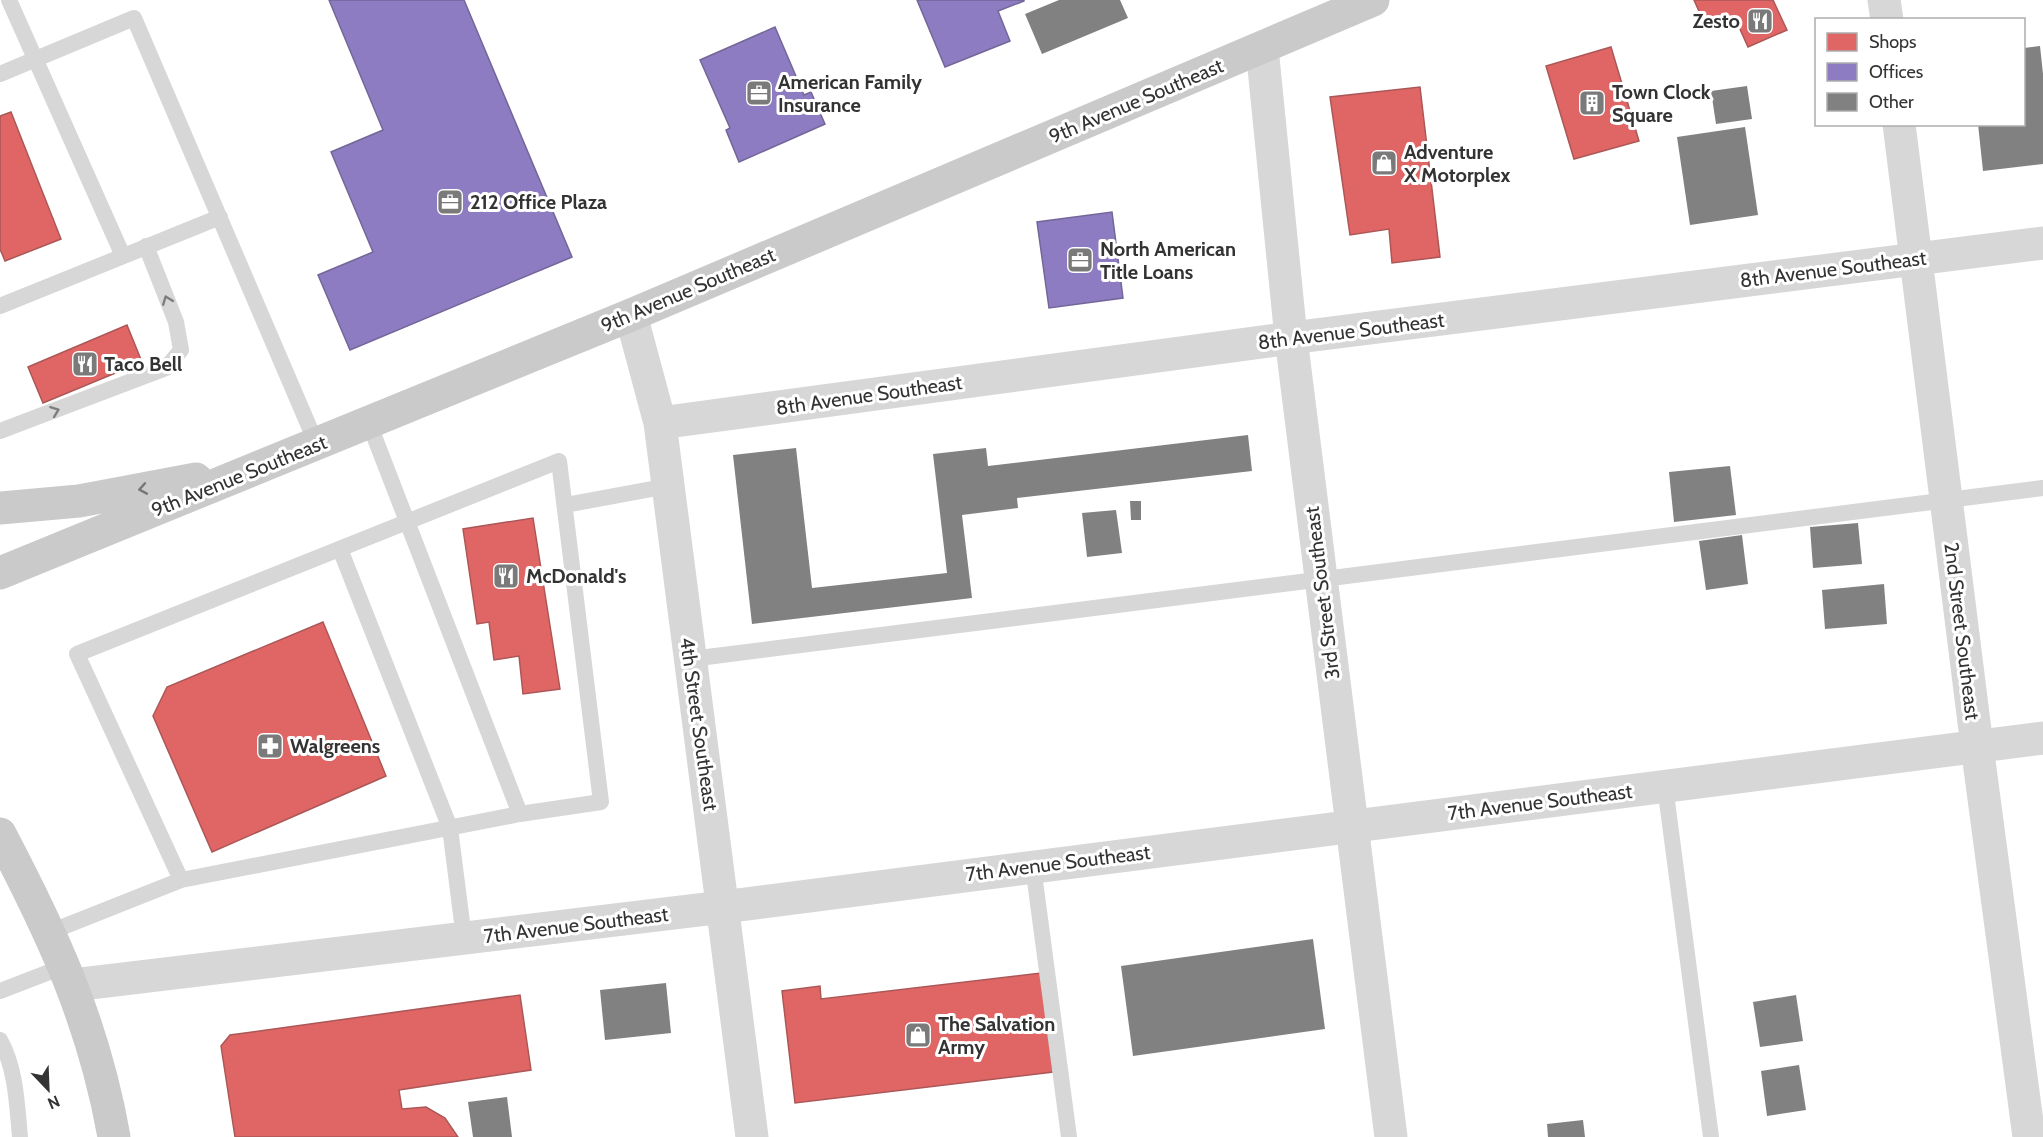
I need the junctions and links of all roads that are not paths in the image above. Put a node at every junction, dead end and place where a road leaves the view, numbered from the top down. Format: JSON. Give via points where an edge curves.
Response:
{"nodes":[{"id":1,"x":9,"y":0,"type":"edge"},
{"id":2,"x":1373,"y":0,"type":"edge"},
{"id":3,"x":1884,"y":0,"type":"edge"},
{"id":4,"x":1887,"y":18,"type":"edge"},
{"id":5,"x":1262,"y":48,"type":"junction"},
{"id":6,"x":35,"y":59,"type":"junction"},
{"id":7,"x":0,"y":74,"type":"edge"},
{"id":8,"x":1899,"y":126,"type":"edge"},
{"id":9,"x":220,"y":217,"type":"junction"},
{"id":10,"x":2043,"y":243,"type":"edge"},
{"id":11,"x":146,"y":246,"type":"junction"},
{"id":12,"x":123,"y":256,"type":"junction"},
{"id":13,"x":1915,"y":259,"type":"junction"},
{"id":14,"x":0,"y":306,"type":"edge"},
{"id":15,"x":631,"y":315,"type":"junction"},
{"id":16,"x":1291,"y":338,"type":"junction"},
{"id":17,"x":369,"y":423,"type":"junction"},
{"id":18,"x":660,"y":423,"type":"junction"},
{"id":19,"x":0,"y":431,"type":"edge"},
{"id":20,"x":316,"y":445,"type":"junction"},
{"id":21,"x":263,"y":467,"type":"junction"},
{"id":22,"x":668,"y":486,"type":"junction"},
{"id":23,"x":2043,"y":488,"type":"edge"},
{"id":24,"x":1946,"y":500,"type":"junction"},
{"id":25,"x":565,"y":505,"type":"junction"},
{"id":26,"x":0,"y":508,"type":"edge"},
{"id":27,"x":407,"y":522,"type":"junction"},
{"id":28,"x":340,"y":549,"type":"junction"},
{"id":29,"x":0,"y":573,"type":"edge"},
{"id":30,"x":1321,"y":581,"type":"junction"},
{"id":31,"x":691,"y":659,"type":"junction"},
{"id":32,"x":2043,"y":738,"type":"edge"},
{"id":33,"x":1977,"y":746,"type":"junction"},
{"id":34,"x":1665,"y":786,"type":"junction"},
{"id":35,"x":520,"y":814,"type":"junction"},
{"id":36,"x":1350,"y":826,"type":"junction"},
{"id":37,"x":450,"y":828,"type":"junction"},
{"id":38,"x":0,"y":834,"type":"edge"},
{"id":39,"x":11,"y":866,"type":"edge"},
{"id":40,"x":1033,"y":866,"type":"junction"},
{"id":41,"x":181,"y":880,"type":"junction"},
{"id":42,"x":723,"y":907,"type":"junction"},
{"id":43,"x":50,"y":932,"type":"junction"},
{"id":44,"x":464,"y":938,"type":"junction"},
{"id":45,"x":69,"y":976,"type":"junction"},
{"id":46,"x":0,"y":991,"type":"edge"},
{"id":47,"x":0,"y":1040,"type":"edge"},
{"id":48,"x":20,"y":1137,"type":"edge"},
{"id":49,"x":114,"y":1137,"type":"edge"},
{"id":50,"x":752,"y":1137,"type":"edge"},
{"id":51,"x":1069,"y":1137,"type":"edge"},
{"id":52,"x":1391,"y":1137,"type":"edge"},
{"id":53,"x":1711,"y":1137,"type":"edge"},
{"id":54,"x":2029,"y":1137,"type":"edge"}],
"edges":[{"from":1,"to":6,"type":"lane"},
{"from":2,"to":5,"type":"main road","name":"9th Avenue Southeast"},
{"from":3,"to":4,"type":"street"},
{"from":5,"to":15,"type":"main road","name":"9th Avenue Southeast"},
{"from":5,"to":16,"type":"street","name":"3rd Street Southeast"},
{"from":6,"to":7,"type":"lane"},
{"from":6,"to":9,"type":"lane","via":[[134,18]]},
{"from":6,"to":12,"type":"lane"},
{"from":8,"to":13,"type":"street","name":"2nd Street Southeast"},
{"from":9,"to":11,"type":"lane"},
{"from":9,"to":20,"type":"lane"},
{"from":10,"to":13,"type":"street","name":"8th Avenue Southeast"},
{"from":11,"to":12,"type":"lane"},
{"from":19,"to":11,"type":"lane","one_way":true,"via":[[166,368],[181,350],[176,322]]},
{"from":12,"to":14,"type":"lane"},
{"from":13,"to":16,"type":"street","name":"8th Avenue Southeast"},
{"from":13,"to":24,"type":"street","name":"2nd Street Southeast"},
{"from":15,"to":17,"type":"main road","name":"9th Avenue Southeast"},
{"from":15,"to":18,"type":"street","name":"4th Street Southeast"},
{"from":16,"to":18,"type":"street","name":"8th Avenue Southeast"},
{"from":16,"to":30,"type":"street","name":"3rd Street Southeast"},
{"from":17,"to":20,"type":"main road","name":"9th Avenue Southeast"},
{"from":17,"to":27,"type":"lane"},
{"from":18,"to":22,"type":"street","name":"4th Street Southeast"},
{"from":20,"to":21,"type":"main road","name":"9th Avenue Southeast"},
{"from":21,"to":26,"type":"main road","one_way":true,"via":[[79,501]]},
{"from":21,"to":29,"type":"main road","name":"9th Avenue Southeast"},
{"from":22,"to":25,"type":"lane"},
{"from":22,"to":31,"type":"street","name":"4th Street Southeast"},
{"from":23,"to":24,"type":"lane"},
{"from":24,"to":30,"type":"lane"},
{"from":24,"to":33,"type":"street","name":"2nd Street Southeast"},
{"from":25,"to":27,"type":"lane","via":[[560,461]]},
{"from":25,"to":35,"type":"lane","via":[[601,802]]},
{"from":27,"to":28,"type":"lane"},
{"from":27,"to":35,"type":"lane"},
{"from":28,"to":37,"type":"lane"},
{"from":28,"to":41,"type":"lane","via":[[77,654]]},
{"from":30,"to":31,"type":"lane"},
{"from":30,"to":36,"type":"street","name":"3rd Street Southeast"},
{"from":31,"to":42,"type":"street","name":"4th Street Southeast"},
{"from":32,"to":33,"type":"street","name":"7th Avenue Southeast"},
{"from":33,"to":34,"type":"street","name":"7th Avenue Southeast"},
{"from":33,"to":54,"type":"street","name":"2nd Street Southeast"},
{"from":34,"to":36,"type":"street","name":"7th Avenue Southeast"},
{"from":34,"to":53,"type":"lane"},
{"from":35,"to":37,"type":"lane"},
{"from":36,"to":40,"type":"street","name":"7th Avenue Southeast"},
{"from":36,"to":52,"type":"street","name":"3rd Street Southeast"},
{"from":37,"to":41,"type":"lane"},
{"from":37,"to":44,"type":"lane"},
{"from":38,"to":39,"type":"main road"},
{"from":39,"to":43,"type":"main road"},
{"from":40,"to":42,"type":"street","name":"7th Avenue Southeast"},
{"from":40,"to":51,"type":"lane"},
{"from":41,"to":43,"type":"lane"},
{"from":42,"to":44,"type":"street","name":"7th Avenue Southeast"},
{"from":42,"to":50,"type":"street","name":"4th Street Southeast"},
{"from":43,"to":45,"type":"main road"},
{"from":44,"to":45,"type":"street","name":"7th Avenue Southeast"},
{"from":45,"to":46,"type":"lane"},
{"from":45,"to":49,"type":"main road","via":[[97,1062]]},
{"from":47,"to":48,"type":"lane","via":[[6,1050],[15,1093]]}]}
